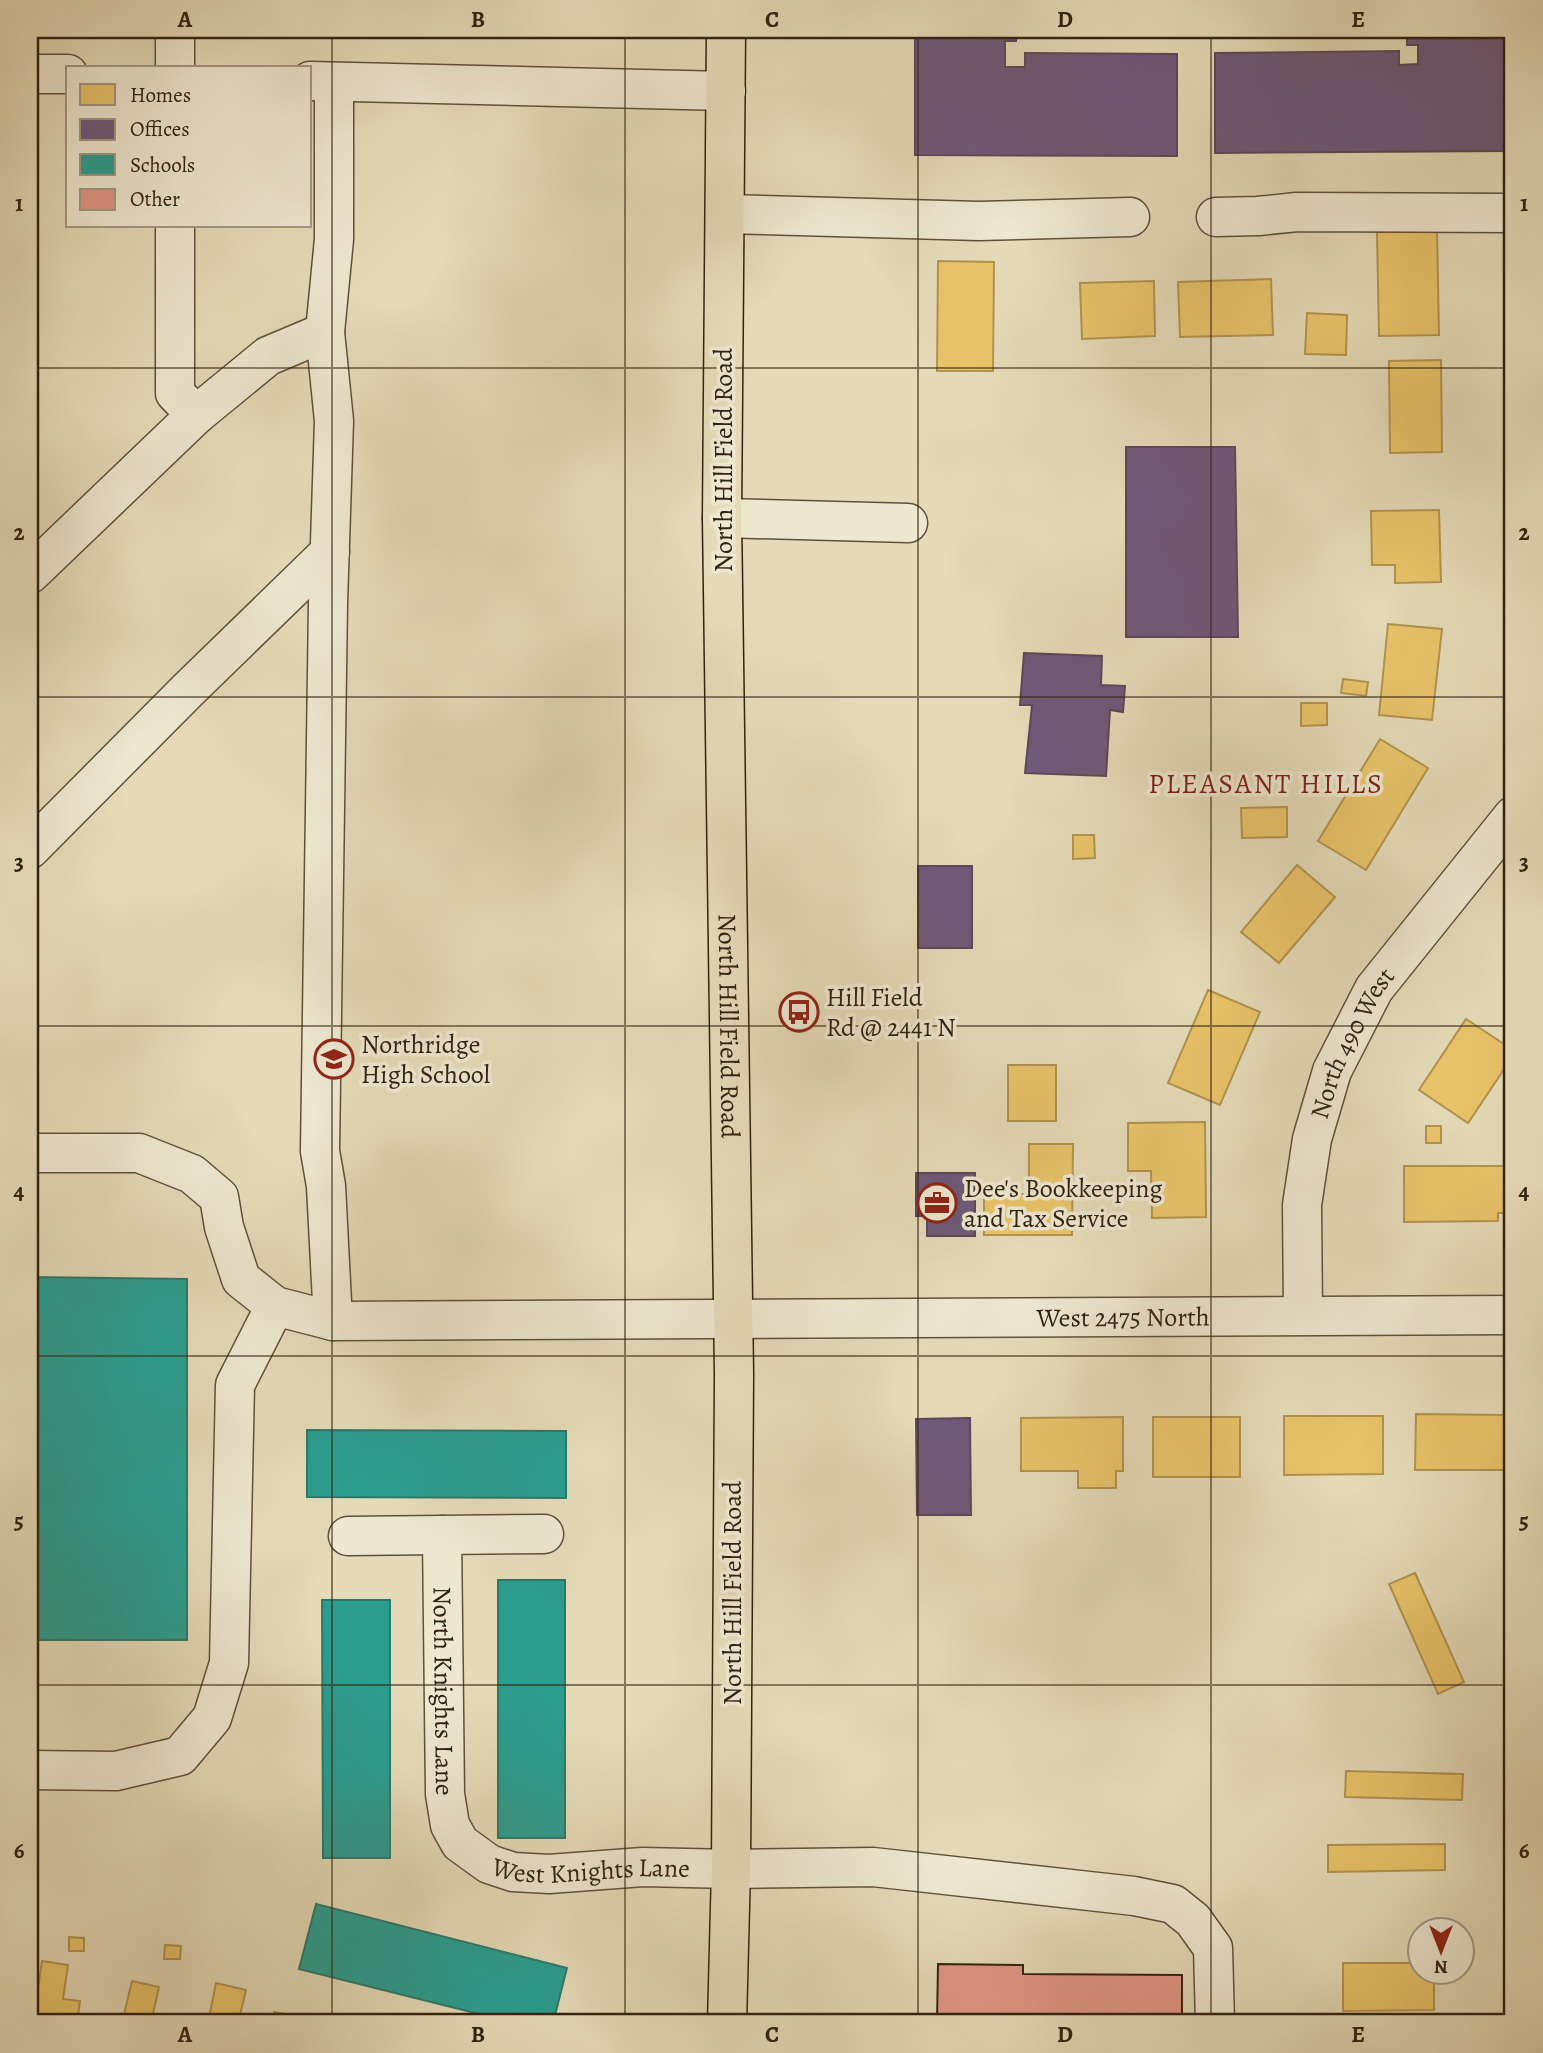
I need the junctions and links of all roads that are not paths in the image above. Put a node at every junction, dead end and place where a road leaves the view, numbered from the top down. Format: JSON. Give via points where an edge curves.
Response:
{"nodes":[{"id":1,"x":175,"y":30,"type":"edge"},
{"id":2,"x":726,"y":30,"type":"edge"},
{"id":3,"x":175,"y":66,"type":"edge"},
{"id":4,"x":30,"y":74,"type":"edge"},
{"id":5,"x":66,"y":74,"type":"edge"},
{"id":6,"x":322,"y":82,"type":"edge"},
{"id":7,"x":726,"y":91,"type":"junction"},
{"id":8,"x":1513,"y":213,"type":"edge"},
{"id":9,"x":725,"y":214,"type":"junction"},
{"id":10,"x":1130,"y":217,"type":"dead end"},
{"id":11,"x":1216,"y":217,"type":"dead end"},
{"id":12,"x":175,"y":228,"type":"edge"},
{"id":13,"x":325,"y":332,"type":"junction"},
{"id":14,"x":196,"y":415,"type":"junction"},
{"id":15,"x":722,"y":518,"type":"junction"},
{"id":16,"x":908,"y":523,"type":"dead end"},
{"id":17,"x":330,"y":552,"type":"junction"},
{"id":18,"x":30,"y":574,"type":"edge"},
{"id":19,"x":1513,"y":816,"type":"edge"},
{"id":20,"x":30,"y":849,"type":"edge"},
{"id":21,"x":30,"y":1153,"type":"edge"},
{"id":22,"x":275,"y":1306,"type":"junction"},
{"id":23,"x":1303,"y":1314,"type":"junction"},
{"id":24,"x":1513,"y":1315,"type":"edge"},
{"id":25,"x":732,"y":1318,"type":"junction"},
{"id":26,"x":333,"y":1321,"type":"junction"},
{"id":27,"x":544,"y":1534,"type":"dead end"},
{"id":28,"x":442,"y":1535,"type":"junction"},
{"id":29,"x":348,"y":1536,"type":"dead end"},
{"id":30,"x":30,"y":1770,"type":"edge"},
{"id":31,"x":460,"y":1843,"type":"joint"},
{"id":32,"x":731,"y":1869,"type":"junction"},
{"id":33,"x":727,"y":2023,"type":"edge"},
{"id":34,"x":1215,"y":2023,"type":"edge"}],
"edges":[{"from":1,"to":3,"type":"street"},
{"from":2,"to":7,"type":"main road","name":"North Hill Field Road"},
{"from":4,"to":5,"type":"street"},
{"from":6,"to":7,"type":"street"},
{"from":6,"to":13,"type":"street","via":[[334,239]]},
{"from":7,"to":9,"type":"main road","name":"North Hill Field Road"},
{"from":8,"to":11,"type":"street","via":[[1297,212]]},
{"from":9,"to":10,"type":"street","via":[[979,221]]},
{"from":9,"to":15,"type":"main road","name":"North Hill Field Road"},
{"from":12,"to":14,"type":"street","via":[[174,393]]},
{"from":13,"to":14,"type":"street","via":[[268,356]]},
{"from":13,"to":17,"type":"street","via":[[334,421]]},
{"from":14,"to":18,"type":"street"},
{"from":15,"to":16,"type":"street"},
{"from":15,"to":25,"type":"main road","name":"North Hill Field Road"},
{"from":17,"to":20,"type":"street"},
{"from":17,"to":26,"type":"street","via":[[320,1151]]},
{"from":19,"to":23,"type":"street","name":"North 490 West","via":[[1374,989],[1332,1071],[1312,1139],[1303,1205]]},
{"from":21,"to":22,"type":"street","via":[[139,1153],[192,1174],[219,1197],[241,1279]]},
{"from":22,"to":26,"type":"street","name":"West 2475 North"},
{"from":22,"to":30,"type":"street","via":[[235,1385],[229,1663],[212,1718],[180,1756],[116,1771]]},
{"from":23,"to":24,"type":"street","name":"West 2475 North"},
{"from":23,"to":25,"type":"street","name":"West 2475 North"},
{"from":25,"to":26,"type":"street","name":"West 2475 North"},
{"from":25,"to":32,"type":"main road","name":"North Hill Field Road"},
{"from":27,"to":28,"type":"street"},
{"from":28,"to":29,"type":"street"},
{"from":28,"to":31,"type":"street","name":"North Knights Lane","via":[[445,1794],[450,1825]]},
{"from":31,"to":32,"type":"street","name":"West Knights Lane","via":[[489,1864],[513,1872]]},
{"from":32,"to":33,"type":"main road","name":"North Hill Field Road"},
{"from":32,"to":34,"type":"street","name":"West Knights Lane","via":[[873,1867],[1173,1904],[1193,1920],[1213,1948]]}]}
